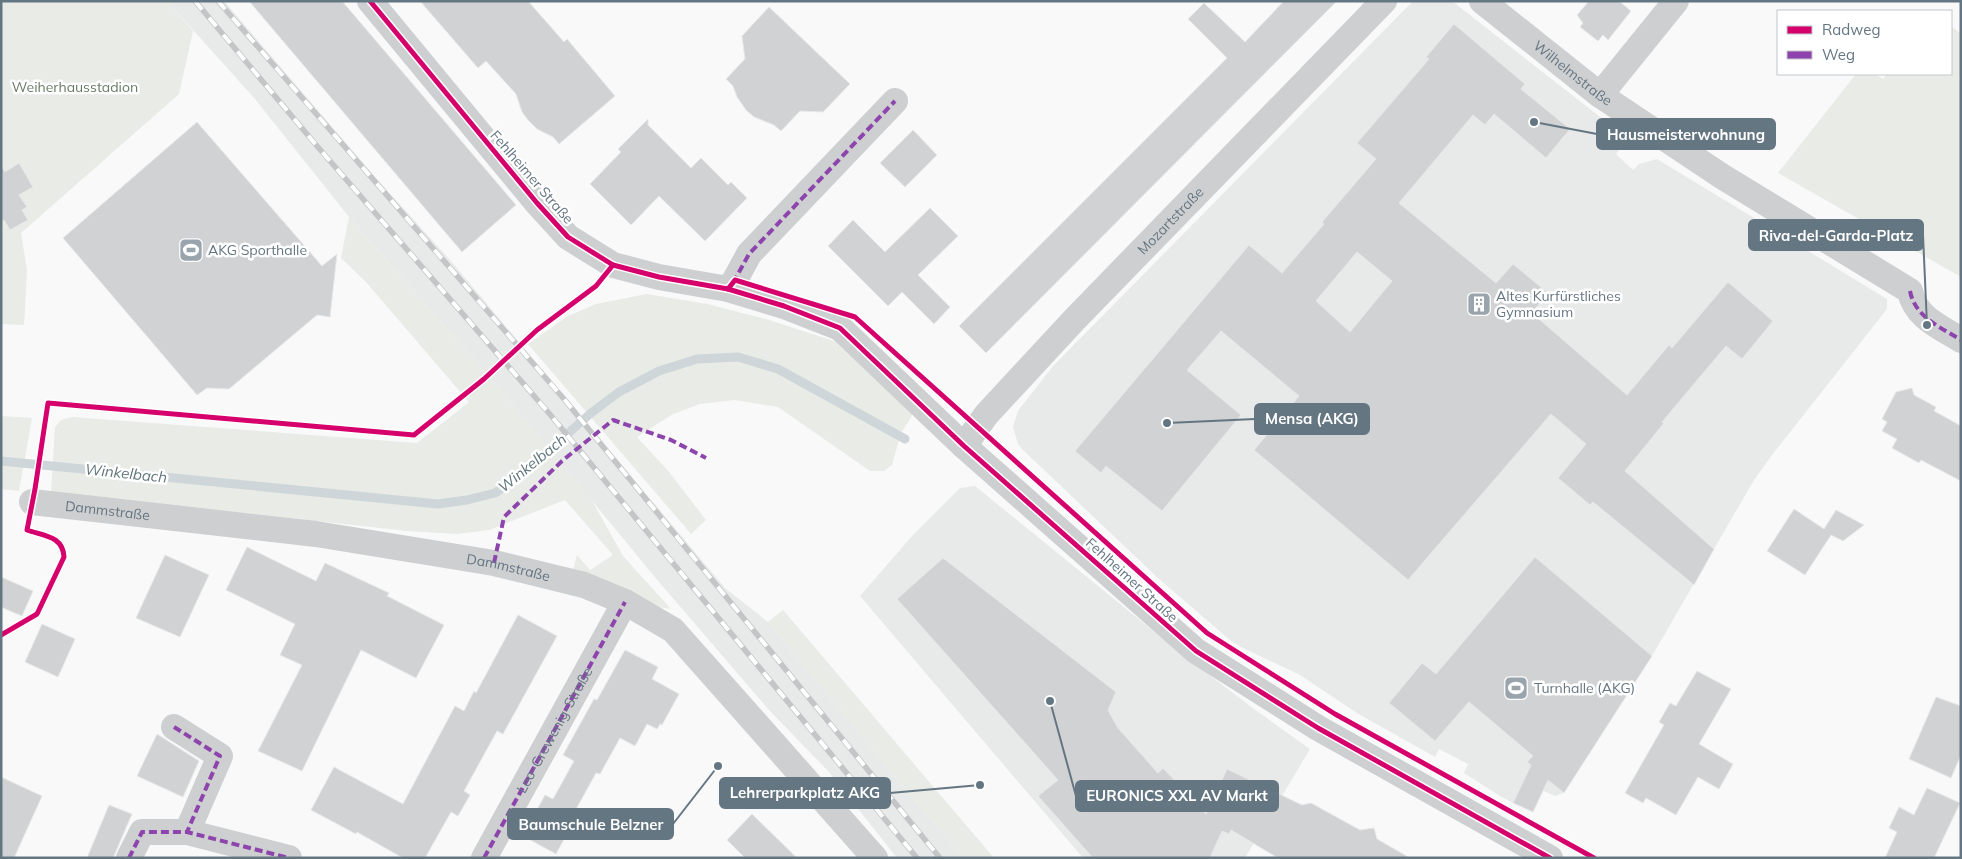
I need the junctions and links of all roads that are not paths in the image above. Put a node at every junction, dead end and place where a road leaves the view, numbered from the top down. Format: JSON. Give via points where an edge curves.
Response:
{"nodes":[{"id":1,"x":370,"y":1,"type":"edge"},
{"id":2,"x":1384,"y":1,"type":"edge"},
{"id":3,"x":1482,"y":1,"type":"edge"},
{"id":4,"x":1676,"y":1,"type":"edge"},
{"id":5,"x":1600,"y":96,"type":"junction"},
{"id":6,"x":895,"y":101,"type":"dead end"},
{"id":7,"x":728,"y":289,"type":"junction"},
{"id":8,"x":1961,"y":340,"type":"edge"},
{"id":9,"x":964,"y":446,"type":"junction"},
{"id":10,"x":32,"y":502,"type":"dead end"},
{"id":11,"x":625,"y":602,"type":"junction"},
{"id":12,"x":174,"y":727,"type":"dead end"},
{"id":13,"x":187,"y":832,"type":"junction"},
{"id":14,"x":129,"y":858,"type":"edge"},
{"id":15,"x":289,"y":858,"type":"edge"},
{"id":16,"x":484,"y":858,"type":"edge"},
{"id":17,"x":875,"y":858,"type":"edge"},
{"id":18,"x":1550,"y":858,"type":"edge"}],
"edges":[{"from":1,"to":7,"type":"street","name":"Fehlheimer Straße","via":[[537,204],[568,237],[613,265]]},
{"from":2,"to":9,"type":"street","name":"Mozartstraße","via":[[1075,319],[986,415]]},
{"from":3,"to":5,"type":"street","name":"Wilhelmstraße"},
{"from":4,"to":5,"type":"street"},
{"from":5,"to":8,"type":"street","name":"Wilhelmstraße","via":[[1723,177],[1910,291],[1912,302],[1926,319]]},
{"from":6,"to":7,"type":"street","via":[[749,254]]},
{"from":7,"to":9,"type":"street","name":"Fehlheimer Straße","via":[[840,328]]},
{"from":9,"to":18,"type":"street","name":"Fehlheimer Straße","via":[[1196,651],[1318,728]]},
{"from":10,"to":11,"type":"street","name":"Dammstraße","via":[[316,534],[494,563],[584,585]]},
{"from":11,"to":16,"type":"street","name":"Leo-Grewenig-Straße"},
{"from":11,"to":17,"type":"street","name":"Dammstraße","via":[[673,630]]},
{"from":12,"to":13,"type":"street","via":[[220,756]]},
{"from":13,"to":14,"type":"street","via":[[142,832]]},
{"from":13,"to":15,"type":"street"}]}
